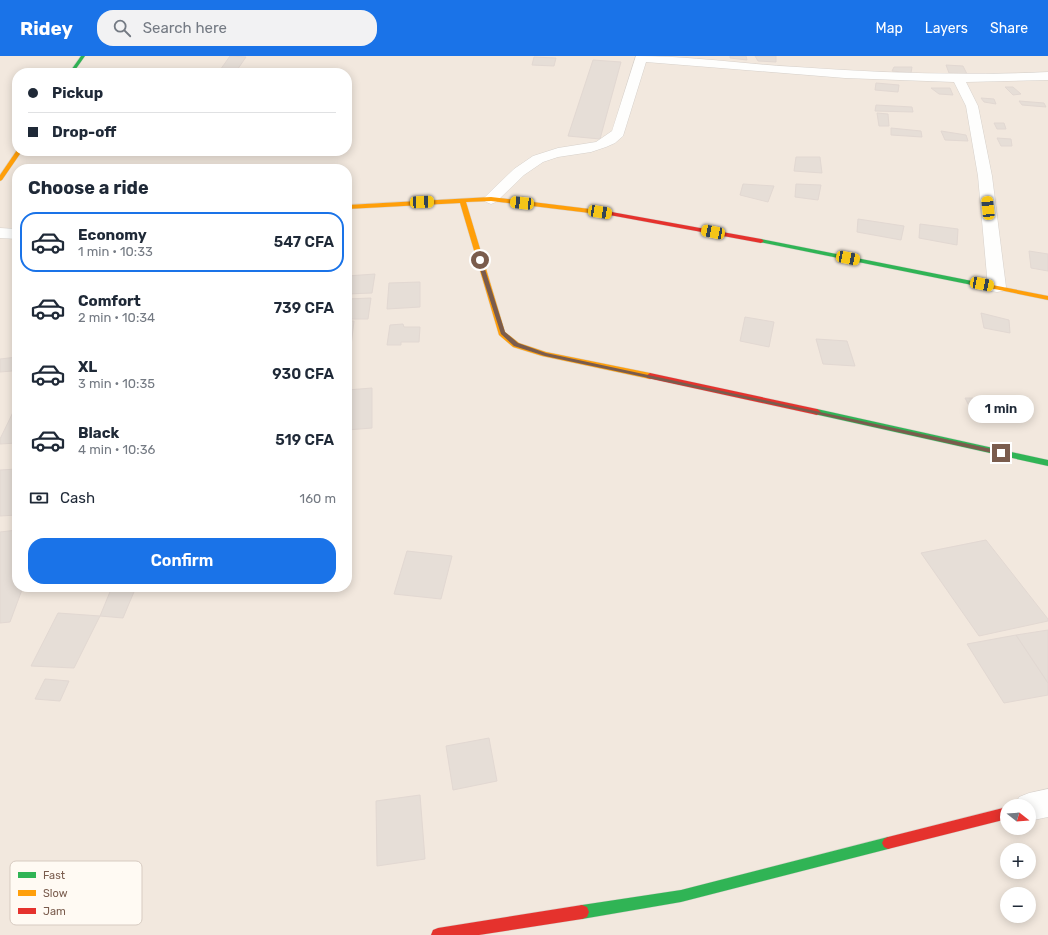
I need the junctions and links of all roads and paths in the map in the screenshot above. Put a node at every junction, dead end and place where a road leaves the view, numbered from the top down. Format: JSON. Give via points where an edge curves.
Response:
{"nodes":[{"id":1,"x":83,"y":56,"type":"edge"},
{"id":2,"x":642,"y":57,"type":"edge"},
{"id":3,"x":849,"y":62,"type":"dead end"},
{"id":4,"x":75,"y":68,"type":"edge"},
{"id":5,"x":856,"y":75,"type":"junction"},
{"id":6,"x":1048,"y":76,"type":"edge"},
{"id":7,"x":958,"y":78,"type":"junction"},
{"id":8,"x":14,"y":156,"type":"edge"},
{"id":9,"x":5,"y":166,"type":"edge"},
{"id":10,"x":0,"y":179,"type":"edge"},
{"id":11,"x":491,"y":199,"type":"junction"},
{"id":12,"x":463,"y":201,"type":"junction"},
{"id":13,"x":352,"y":206,"type":"edge"},
{"id":14,"x":0,"y":234,"type":"edge"},
{"id":15,"x":12,"y":234,"type":"edge"},
{"id":16,"x":997,"y":287,"type":"junction"},
{"id":17,"x":1048,"y":298,"type":"edge"},
{"id":18,"x":1048,"y":463,"type":"edge"},
{"id":19,"x":1048,"y":803,"type":"edge"},
{"id":20,"x":1036,"y":806,"type":"edge"},
{"id":21,"x":1000,"y":815,"type":"edge"},
{"id":22,"x":438,"y":935,"type":"edge"}],
"edges":[{"from":1,"to":4,"type":"main road"},
{"from":2,"to":5,"type":"street"},
{"from":2,"to":11,"type":"street","via":[[618,133],[612,141],[537,159]]},
{"from":3,"to":5,"type":"street"},
{"from":5,"to":7,"type":"street"},
{"from":6,"to":7,"type":"street"},
{"from":7,"to":16,"type":"street","via":[[972,106],[985,176]]},
{"from":8,"to":9,"type":"main road"},
{"from":9,"to":10,"type":"main road"},
{"from":11,"to":12,"type":"main road"},
{"from":11,"to":16,"type":"main road","via":[[586,210],[683,226]]},
{"from":12,"to":13,"type":"main road"},
{"from":12,"to":18,"type":"main road","via":[[502,333],[516,345],[545,354]]},
{"from":14,"to":15,"type":"street"},
{"from":16,"to":17,"type":"main road"},
{"from":19,"to":20,"type":"street"},
{"from":21,"to":22,"type":"main road","via":[[681,896]]}]}
